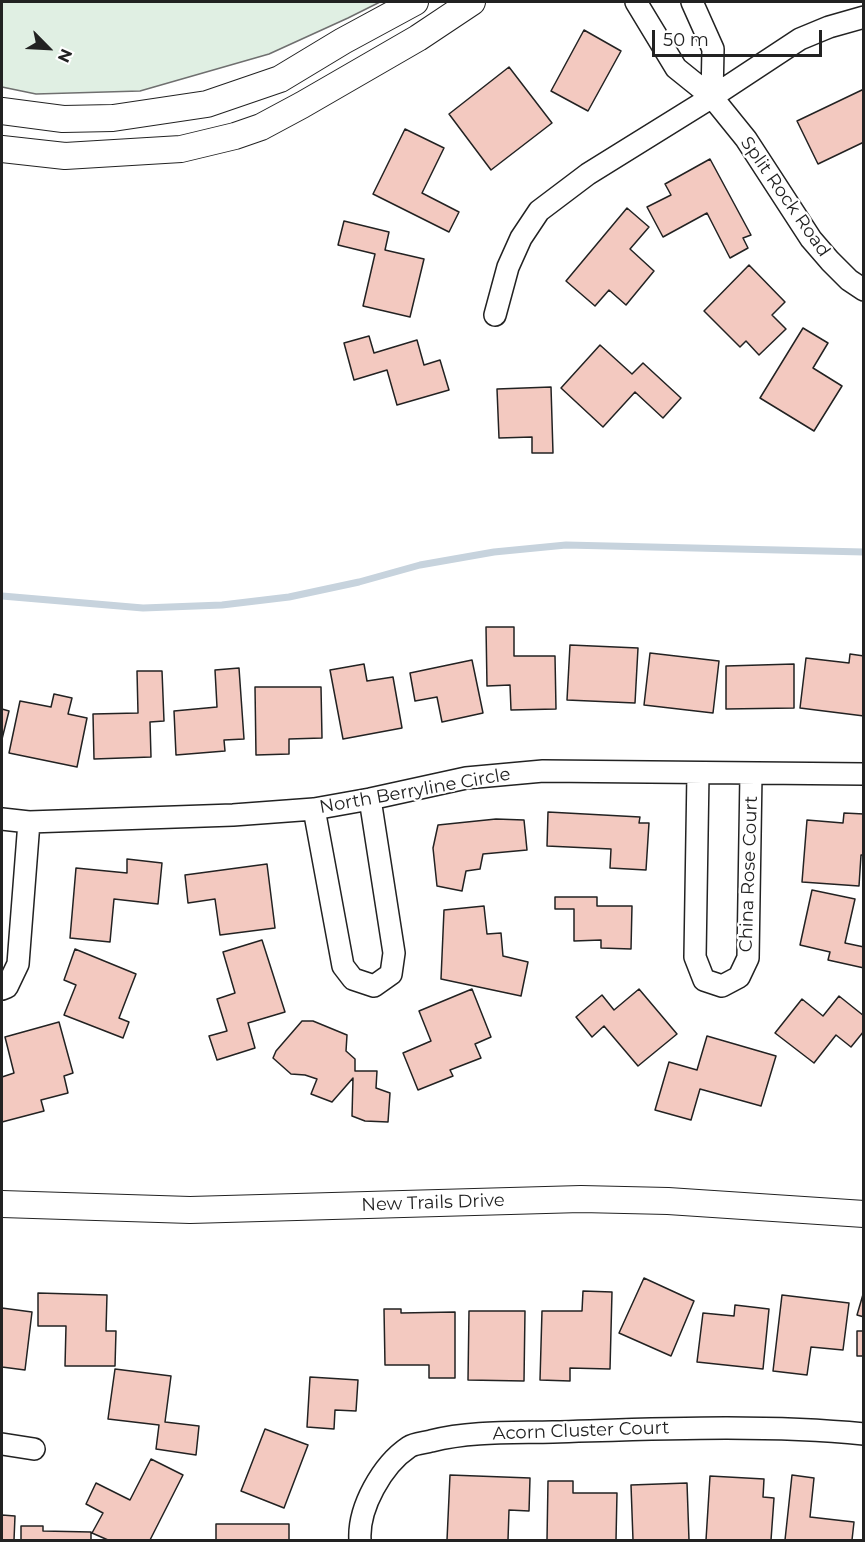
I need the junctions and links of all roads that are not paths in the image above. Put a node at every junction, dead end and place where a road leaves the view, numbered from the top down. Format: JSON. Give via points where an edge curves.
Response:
{"nodes":[{"id":1,"x":415,"y":2,"type":"edge"},
{"id":2,"x":472,"y":2,"type":"edge"},
{"id":3,"x":636,"y":2,"type":"edge"},
{"id":4,"x":692,"y":2,"type":"edge"},
{"id":5,"x":864,"y":16,"type":"edge"},
{"id":6,"x":712,"y":98,"type":"junction"},
{"id":7,"x":2,"y":111,"type":"edge"},
{"id":8,"x":2,"y":149,"type":"edge"},
{"id":9,"x":864,"y":290,"type":"edge"},
{"id":10,"x":495,"y":315,"type":"dead end"},
{"id":11,"x":698,"y":773,"type":"junction"},
{"id":12,"x":752,"y":774,"type":"junction"},
{"id":13,"x":864,"y":774,"type":"edge"},
{"id":14,"x":370,"y":799,"type":"junction"},
{"id":15,"x":314,"y":808,"type":"junction"},
{"id":16,"x":2,"y":819,"type":"edge"},
{"id":17,"x":28,"y":822,"type":"junction"},
{"id":18,"x":2,"y":988,"type":"edge"},
{"id":19,"x":2,"y":1204,"type":"edge"},
{"id":20,"x":864,"y":1214,"type":"edge"},
{"id":21,"x":864,"y":1434,"type":"edge"},
{"id":22,"x":2,"y":1444,"type":"edge"},
{"id":23,"x":34,"y":1449,"type":"dead end"},
{"id":24,"x":360,"y":1540,"type":"edge"}],
"edges":[{"from":1,"to":7,"type":"street","via":[[280,80],[207,104],[113,118],[63,118]]},
{"from":2,"to":8,"type":"street","via":[[302,105],[235,136],[181,149],[87,155]]},
{"from":3,"to":6,"type":"street","name":"Split Rock Road","via":[[676,68]]},
{"from":4,"to":6,"type":"street","via":[[713,49]]},
{"from":5,"to":6,"type":"street","via":[[800,39]]},
{"from":6,"to":9,"type":"street","name":"Split Rock Road","via":[[746,139],[811,239],[849,280]]},
{"from":6,"to":10,"type":"street","via":[[588,174],[539,211],[508,267]]},
{"from":11,"to":12,"type":"street","name":"North Berryline Circle"},
{"from":11,"to":12,"type":"street","name":"China Rose Court","via":[[695,957],[704,980],[722,986],[739,977],[748,958]]},
{"from":11,"to":14,"type":"street","name":"North Berryline Circle","via":[[543,771],[466,778]]},
{"from":12,"to":13,"type":"street","name":"North Berryline Circle"},
{"from":14,"to":15,"type":"street","name":"North Berryline Circle"},
{"from":14,"to":15,"type":"street","via":[[394,953],[391,974],[374,986],[353,979],[343,966]]},
{"from":15,"to":17,"type":"street","name":"North Berryline Circle","via":[[233,815]]},
{"from":16,"to":17,"type":"street","name":"North Berryline Circle"},
{"from":17,"to":18,"type":"street","via":[[18,964],[7,987]]},
{"from":19,"to":20,"type":"street","name":"New Trails Drive","via":[[190,1210],[580,1198]]},
{"from":21,"to":24,"type":"street","name":"Acorn Cluster Court","via":[[813,1429],[700,1428],[457,1434],[411,1446],[387,1467],[370,1494]]},
{"from":22,"to":23,"type":"street"}]}
